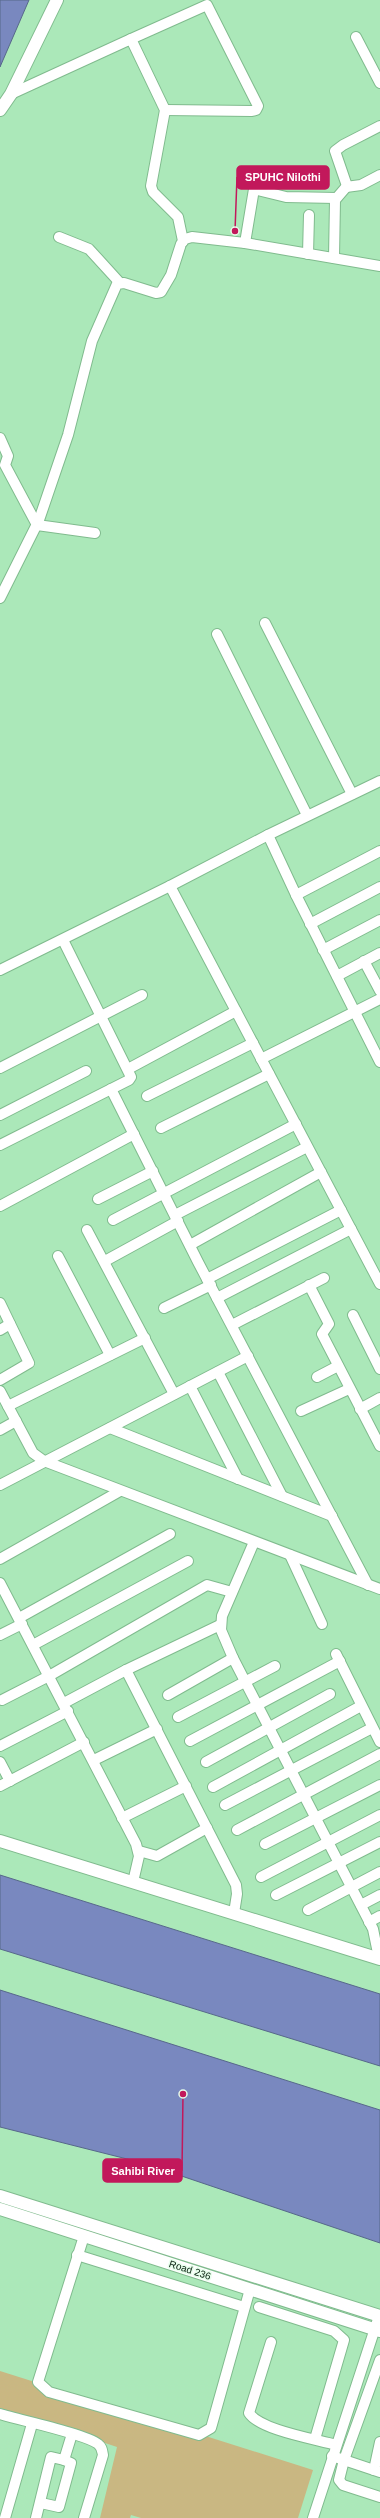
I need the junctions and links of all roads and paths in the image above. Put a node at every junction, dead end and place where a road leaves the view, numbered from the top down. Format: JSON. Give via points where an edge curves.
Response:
{"nodes":[{"id":1,"x":57,"y":0,"type":"edge"},
{"id":2,"x":51,"y":6,"type":"edge"},
{"id":3,"x":356,"y":37,"type":"dead end"},
{"id":4,"x":131,"y":39,"type":"junction"},
{"id":5,"x":380,"y":83,"type":"edge"},
{"id":6,"x":11,"y":94,"type":"junction"},
{"id":7,"x":0,"y":110,"type":"edge"},
{"id":8,"x":165,"y":110,"type":"junction"},
{"id":9,"x":380,"y":126,"type":"edge"},
{"id":10,"x":380,"y":175,"type":"edge"},
{"id":11,"x":346,"y":187,"type":"junction"},
{"id":12,"x":336,"y":198,"type":"junction"},
{"id":13,"x":309,"y":215,"type":"dead end"},
{"id":14,"x":59,"y":237,"type":"dead end"},
{"id":15,"x":183,"y":241,"type":"junction"},
{"id":16,"x":245,"y":244,"type":"junction"},
{"id":17,"x":308,"y":254,"type":"junction"},
{"id":18,"x":334,"y":258,"type":"junction"},
{"id":19,"x":380,"y":266,"type":"edge"},
{"id":20,"x":120,"y":283,"type":"junction"},
{"id":21,"x":0,"y":438,"type":"edge"},
{"id":22,"x":37,"y":525,"type":"junction"},
{"id":23,"x":95,"y":533,"type":"dead end"},
{"id":24,"x":0,"y":598,"type":"edge"},
{"id":25,"x":265,"y":623,"type":"dead end"},
{"id":26,"x":217,"y":634,"type":"dead end"},
{"id":27,"x":380,"y":781,"type":"edge"},
{"id":28,"x":352,"y":794,"type":"junction"},
{"id":29,"x":307,"y":815,"type":"junction"},
{"id":30,"x":268,"y":835,"type":"junction"},
{"id":31,"x":380,"y":851,"type":"edge"},
{"id":32,"x":170,"y":886,"type":"junction"},
{"id":33,"x":380,"y":887,"type":"edge"},
{"id":34,"x":296,"y":895,"type":"junction"},
{"id":35,"x":380,"y":920,"type":"edge"},
{"id":36,"x":310,"y":924,"type":"junction"},
{"id":37,"x":63,"y":940,"type":"junction"},
{"id":38,"x":323,"y":950,"type":"junction"},
{"id":39,"x":380,"y":953,"type":"edge"},
{"id":40,"x":364,"y":961,"type":"junction"},
{"id":41,"x":0,"y":970,"type":"edge"},
{"id":42,"x":337,"y":976,"type":"junction"},
{"id":43,"x":380,"y":991,"type":"edge"},
{"id":44,"x":142,"y":995,"type":"dead end"},
{"id":45,"x":380,"y":999,"type":"edge"},
{"id":46,"x":236,"y":1011,"type":"junction"},
{"id":47,"x":354,"y":1012,"type":"junction"},
{"id":48,"x":101,"y":1016,"type":"junction"},
{"id":49,"x":252,"y":1042,"type":"junction"},
{"id":50,"x":261,"y":1059,"type":"junction"},
{"id":51,"x":380,"y":1062,"type":"edge"},
{"id":52,"x":0,"y":1068,"type":"edge"},
{"id":53,"x":128,"y":1069,"type":"junction"},
{"id":54,"x":86,"y":1071,"type":"dead end"},
{"id":55,"x":269,"y":1074,"type":"junction"},
{"id":56,"x":111,"y":1089,"type":"junction"},
{"id":57,"x":147,"y":1096,"type":"dead end"},
{"id":58,"x":0,"y":1115,"type":"edge"},
{"id":59,"x":296,"y":1124,"type":"junction"},
{"id":60,"x":161,"y":1128,"type":"dead end"},
{"id":61,"x":134,"y":1134,"type":"junction"},
{"id":62,"x":0,"y":1145,"type":"edge"},
{"id":63,"x":308,"y":1146,"type":"junction"},
{"id":64,"x":153,"y":1171,"type":"junction"},
{"id":65,"x":321,"y":1172,"type":"junction"},
{"id":66,"x":164,"y":1194,"type":"junction"},
{"id":67,"x":98,"y":1199,"type":"dead end"},
{"id":68,"x":0,"y":1206,"type":"edge"},
{"id":69,"x":341,"y":1210,"type":"junction"},
{"id":70,"x":176,"y":1218,"type":"junction"},
{"id":71,"x":114,"y":1220,"type":"dead end"},
{"id":72,"x":351,"y":1229,"type":"junction"},
{"id":73,"x":87,"y":1230,"type":"dead end"},
{"id":74,"x":190,"y":1245,"type":"junction"},
{"id":75,"x":58,"y":1256,"type":"dead end"},
{"id":76,"x":104,"y":1261,"type":"junction"},
{"id":77,"x":324,"y":1278,"type":"dead end"},
{"id":78,"x":209,"y":1282,"type":"junction"},
{"id":79,"x":380,"y":1284,"type":"edge"},
{"id":80,"x":309,"y":1285,"type":"junction"},
{"id":81,"x":217,"y":1298,"type":"junction"},
{"id":82,"x":0,"y":1303,"type":"edge"},
{"id":83,"x":164,"y":1308,"type":"dead end"},
{"id":84,"x":353,"y":1315,"type":"dead end"},
{"id":85,"x":10,"y":1324,"type":"junction"},
{"id":86,"x":232,"y":1325,"type":"junction"},
{"id":87,"x":0,"y":1330,"type":"edge"},
{"id":88,"x":145,"y":1338,"type":"junction"},
{"id":89,"x":110,"y":1355,"type":"junction"},
{"id":90,"x":248,"y":1356,"type":"junction"},
{"id":91,"x":338,"y":1366,"type":"junction"},
{"id":92,"x":380,"y":1369,"type":"edge"},
{"id":93,"x":218,"y":1372,"type":"junction"},
{"id":94,"x":317,"y":1377,"type":"dead end"},
{"id":95,"x":0,"y":1380,"type":"edge"},
{"id":96,"x":190,"y":1386,"type":"junction"},
{"id":97,"x":349,"y":1389,"type":"junction"},
{"id":98,"x":0,"y":1391,"type":"edge"},
{"id":99,"x":174,"y":1394,"type":"junction"},
{"id":100,"x":380,"y":1398,"type":"edge"},
{"id":101,"x":8,"y":1406,"type":"junction"},
{"id":102,"x":360,"y":1409,"type":"junction"},
{"id":103,"x":301,"y":1410,"type":"dead end"},
{"id":104,"x":16,"y":1421,"type":"junction"},
{"id":105,"x":110,"y":1428,"type":"junction"},
{"id":106,"x":0,"y":1430,"type":"edge"},
{"id":107,"x":380,"y":1446,"type":"edge"},
{"id":108,"x":44,"y":1461,"type":"junction"},
{"id":109,"x":238,"y":1478,"type":"junction"},
{"id":110,"x":0,"y":1485,"type":"edge"},
{"id":111,"x":120,"y":1491,"type":"junction"},
{"id":112,"x":282,"y":1496,"type":"junction"},
{"id":113,"x":332,"y":1516,"type":"junction"},
{"id":114,"x":170,"y":1534,"type":"dead end"},
{"id":115,"x":254,"y":1542,"type":"junction"},
{"id":116,"x":290,"y":1555,"type":"junction"},
{"id":117,"x":0,"y":1559,"type":"edge"},
{"id":118,"x":188,"y":1560,"type":"dead end"},
{"id":119,"x":0,"y":1583,"type":"edge"},
{"id":120,"x":368,"y":1585,"type":"junction"},
{"id":121,"x":380,"y":1589,"type":"edge"},
{"id":122,"x":232,"y":1592,"type":"junction"},
{"id":123,"x":3,"y":1596,"type":"edge"},
{"id":124,"x":20,"y":1621,"type":"junction"},
{"id":125,"x":322,"y":1624,"type":"dead end"},
{"id":126,"x":220,"y":1625,"type":"junction"},
{"id":127,"x":0,"y":1635,"type":"edge"},
{"id":128,"x":33,"y":1645,"type":"junction"},
{"id":129,"x":233,"y":1658,"type":"junction"},
{"id":130,"x":274,"y":1666,"type":"dead end"},
{"id":131,"x":126,"y":1670,"type":"junction"},
{"id":132,"x":49,"y":1676,"type":"junction"},
{"id":133,"x":245,"y":1681,"type":"junction"},
{"id":134,"x":330,"y":1694,"type":"dead end"},
{"id":135,"x":168,"y":1695,"type":"dead end"},
{"id":136,"x":2,"y":1700,"type":"dead end"},
{"id":137,"x":257,"y":1704,"type":"junction"},
{"id":138,"x":361,"y":1706,"type":"junction"},
{"id":139,"x":66,"y":1707,"type":"junction"},
{"id":140,"x":178,"y":1717,"type":"dead end"},
{"id":141,"x":270,"y":1727,"type":"junction"},
{"id":142,"x":372,"y":1728,"type":"junction"},
{"id":143,"x":157,"y":1729,"type":"junction"},
{"id":144,"x":190,"y":1741,"type":"dead end"},
{"id":145,"x":84,"y":1742,"type":"junction"},
{"id":146,"x":380,"y":1742,"type":"edge"},
{"id":147,"x":0,"y":1746,"type":"edge"},
{"id":148,"x":282,"y":1749,"type":"junction"},
{"id":149,"x":380,"y":1754,"type":"edge"},
{"id":150,"x":94,"y":1760,"type":"junction"},
{"id":151,"x":0,"y":1762,"type":"edge"},
{"id":152,"x":206,"y":1762,"type":"dead end"},
{"id":153,"x":292,"y":1770,"type":"junction"},
{"id":154,"x":10,"y":1781,"type":"junction"},
{"id":155,"x":380,"y":1785,"type":"edge"},
{"id":156,"x":0,"y":1786,"type":"edge"},
{"id":157,"x":186,"y":1786,"type":"junction"},
{"id":158,"x":213,"y":1787,"type":"dead end"},
{"id":159,"x":305,"y":1796,"type":"junction"},
{"id":160,"x":225,"y":1806,"type":"dead end"},
{"id":161,"x":380,"y":1815,"type":"edge"},
{"id":162,"x":122,"y":1818,"type":"junction"},
{"id":163,"x":316,"y":1818,"type":"junction"},
{"id":164,"x":207,"y":1828,"type":"junction"},
{"id":165,"x":237,"y":1830,"type":"dead end"},
{"id":166,"x":0,"y":1841,"type":"edge"},
{"id":167,"x":329,"y":1842,"type":"junction"},
{"id":168,"x":380,"y":1842,"type":"edge"},
{"id":169,"x":265,"y":1844,"type":"dead end"},
{"id":170,"x":139,"y":1851,"type":"junction"},
{"id":171,"x":339,"y":1863,"type":"junction"},
{"id":172,"x":380,"y":1872,"type":"edge"},
{"id":173,"x":261,"y":1877,"type":"dead end"},
{"id":174,"x":133,"y":1882,"type":"junction"},
{"id":175,"x":352,"y":1887,"type":"junction"},
{"id":176,"x":276,"y":1894,"type":"dead end"},
{"id":177,"x":380,"y":1895,"type":"edge"},
{"id":178,"x":361,"y":1905,"type":"junction"},
{"id":179,"x":308,"y":1910,"type":"dead end"},
{"id":180,"x":234,"y":1913,"type":"junction"},
{"id":181,"x":380,"y":1916,"type":"edge"},
{"id":182,"x":369,"y":1922,"type":"junction"},
{"id":183,"x":379,"y":1958,"type":"edge"},
{"id":184,"x":0,"y":2196,"type":"edge"},
{"id":185,"x":0,"y":2209,"type":"edge"},
{"id":186,"x":84,"y":2236,"type":"junction"},
{"id":187,"x":77,"y":2255,"type":"junction"},
{"id":188,"x":250,"y":2289,"type":"junction"},
{"id":189,"x":258,"y":2307,"type":"dead end"},
{"id":190,"x":244,"y":2308,"type":"junction"},
{"id":191,"x":380,"y":2316,"type":"edge"},
{"id":192,"x":377,"y":2330,"type":"edge"},
{"id":193,"x":271,"y":2342,"type":"dead end"},
{"id":194,"x":380,"y":2360,"type":"edge"},
{"id":195,"x":0,"y":2414,"type":"edge"},
{"id":196,"x":32,"y":2424,"type":"junction"},
{"id":197,"x":72,"y":2434,"type":"junction"},
{"id":198,"x":314,"y":2439,"type":"junction"},
{"id":199,"x":380,"y":2442,"type":"edge"},
{"id":200,"x":336,"y":2445,"type":"junction"},
{"id":201,"x":332,"y":2456,"type":"junction"},
{"id":202,"x":64,"y":2460,"type":"junction"},
{"id":203,"x":344,"y":2460,"type":"junction"},
{"id":204,"x":377,"y":2471,"type":"edge"},
{"id":205,"x":380,"y":2497,"type":"edge"},
{"id":206,"x":41,"y":2503,"type":"junction"},
{"id":207,"x":5,"y":2518,"type":"edge"},
{"id":208,"x":36,"y":2518,"type":"edge"},
{"id":209,"x":84,"y":2518,"type":"edge"},
{"id":210,"x":312,"y":2518,"type":"edge"}],
"edges":[{"from":1,"to":2,"type":"street"},
{"from":2,"to":6,"type":"street"},
{"from":3,"to":5,"type":"street"},
{"from":4,"to":6,"type":"street"},
{"from":4,"to":8,"type":"street"},
{"from":4,"to":8,"type":"street","via":[[207,5],[258,106],[252,111]]},
{"from":6,"to":7,"type":"street"},
{"from":8,"to":15,"type":"street","via":[[151,186],[153,192],[178,217]]},
{"from":9,"to":11,"type":"street","via":[[336,150],[335,156],[345,177]]},
{"from":10,"to":11,"type":"street","via":[[361,185]]},
{"from":11,"to":12,"type":"street"},
{"from":12,"to":16,"type":"street","via":[[286,197],[254,189]]},
{"from":12,"to":18,"type":"street"},
{"from":13,"to":17,"type":"street"},
{"from":14,"to":20,"type":"street","via":[[89,249]]},
{"from":15,"to":16,"type":"street","via":[[192,237]]},
{"from":15,"to":20,"type":"street","via":[[171,274],[161,292],[156,293]]},
{"from":16,"to":17,"type":"street"},
{"from":17,"to":18,"type":"street"},
{"from":18,"to":19,"type":"street"},
{"from":20,"to":22,"type":"street","via":[[113,289],[92,341],[68,435]]},
{"from":21,"to":22,"type":"street","via":[[8,456],[5,465]]},
{"from":22,"to":23,"type":"street"},
{"from":22,"to":24,"type":"street"},
{"from":25,"to":28,"type":"street"},
{"from":26,"to":29,"type":"street"},
{"from":27,"to":28,"type":"street"},
{"from":28,"to":29,"type":"street"},
{"from":29,"to":30,"type":"street"},
{"from":30,"to":32,"type":"street"},
{"from":30,"to":34,"type":"street"},
{"from":31,"to":34,"type":"street"},
{"from":32,"to":37,"type":"street"},
{"from":32,"to":46,"type":"street"},
{"from":33,"to":36,"type":"street"},
{"from":34,"to":36,"type":"street"},
{"from":35,"to":38,"type":"street"},
{"from":36,"to":38,"type":"street"},
{"from":37,"to":41,"type":"street"},
{"from":37,"to":48,"type":"street"},
{"from":38,"to":42,"type":"street"},
{"from":39,"to":40,"type":"street"},
{"from":40,"to":42,"type":"street"},
{"from":40,"to":43,"type":"street"},
{"from":42,"to":47,"type":"street"},
{"from":44,"to":48,"type":"street"},
{"from":45,"to":47,"type":"street"},
{"from":46,"to":49,"type":"street"},
{"from":46,"to":53,"type":"street"},
{"from":47,"to":50,"type":"street"},
{"from":47,"to":51,"type":"street"},
{"from":48,"to":52,"type":"street"},
{"from":48,"to":53,"type":"street"},
{"from":49,"to":50,"type":"street"},
{"from":49,"to":57,"type":"street"},
{"from":50,"to":55,"type":"street"},
{"from":53,"to":56,"type":"street","via":[[130,1079]]},
{"from":54,"to":58,"type":"street"},
{"from":55,"to":59,"type":"street"},
{"from":55,"to":60,"type":"street"},
{"from":56,"to":61,"type":"street"},
{"from":56,"to":62,"type":"street"},
{"from":59,"to":63,"type":"street"},
{"from":59,"to":66,"type":"street"},
{"from":61,"to":64,"type":"street"},
{"from":61,"to":68,"type":"street"},
{"from":63,"to":65,"type":"street"},
{"from":63,"to":70,"type":"street"},
{"from":64,"to":66,"type":"street"},
{"from":64,"to":67,"type":"street"},
{"from":65,"to":69,"type":"street"},
{"from":65,"to":74,"type":"street"},
{"from":66,"to":70,"type":"street"},
{"from":66,"to":71,"type":"street"},
{"from":69,"to":72,"type":"street"},
{"from":69,"to":78,"type":"street"},
{"from":70,"to":74,"type":"street"},
{"from":70,"to":76,"type":"street"},
{"from":72,"to":79,"type":"street"},
{"from":72,"to":81,"type":"street"},
{"from":73,"to":76,"type":"street"},
{"from":74,"to":78,"type":"street"},
{"from":75,"to":89,"type":"street"},
{"from":76,"to":88,"type":"street"},
{"from":77,"to":80,"type":"street"},
{"from":78,"to":81,"type":"street"},
{"from":78,"to":83,"type":"street"},
{"from":80,"to":86,"type":"street"},
{"from":80,"to":91,"type":"street","via":[[329,1324],[322,1334]]},
{"from":81,"to":86,"type":"street"},
{"from":82,"to":85,"type":"street"},
{"from":84,"to":92,"type":"street"},
{"from":85,"to":87,"type":"street"},
{"from":85,"to":95,"type":"street","via":[[29,1363]]},
{"from":86,"to":90,"type":"street"},
{"from":88,"to":89,"type":"street"},
{"from":88,"to":99,"type":"street"},
{"from":89,"to":101,"type":"street"},
{"from":90,"to":93,"type":"street"},
{"from":90,"to":113,"type":"street"},
{"from":91,"to":94,"type":"street"},
{"from":91,"to":97,"type":"street"},
{"from":93,"to":96,"type":"street"},
{"from":93,"to":112,"type":"street"},
{"from":96,"to":99,"type":"street"},
{"from":96,"to":109,"type":"street"},
{"from":97,"to":102,"type":"street"},
{"from":97,"to":103,"type":"street"},
{"from":98,"to":101,"type":"street"},
{"from":99,"to":105,"type":"street"},
{"from":100,"to":102,"type":"street"},
{"from":101,"to":104,"type":"street"},
{"from":102,"to":107,"type":"street"},
{"from":104,"to":106,"type":"street"},
{"from":104,"to":108,"type":"street","via":[[33,1453]]},
{"from":105,"to":108,"type":"street"},
{"from":105,"to":109,"type":"street"},
{"from":108,"to":110,"type":"street"},
{"from":108,"to":111,"type":"street"},
{"from":109,"to":112,"type":"street"},
{"from":111,"to":115,"type":"street"},
{"from":111,"to":117,"type":"street"},
{"from":112,"to":113,"type":"street"},
{"from":113,"to":120,"type":"street"},
{"from":114,"to":124,"type":"street"},
{"from":115,"to":116,"type":"street"},
{"from":115,"to":122,"type":"street"},
{"from":116,"to":120,"type":"street"},
{"from":116,"to":125,"type":"street"},
{"from":118,"to":128,"type":"street"},
{"from":119,"to":123,"type":"street"},
{"from":120,"to":121,"type":"street"},
{"from":122,"to":126,"type":"street"},
{"from":122,"to":132,"type":"street","via":[[207,1585]]},
{"from":123,"to":124,"type":"street"},
{"from":124,"to":127,"type":"street"},
{"from":124,"to":128,"type":"street"},
{"from":126,"to":129,"type":"street"},
{"from":126,"to":131,"type":"street"},
{"from":128,"to":132,"type":"street"},
{"from":129,"to":133,"type":"street"},
{"from":129,"to":135,"type":"street"},
{"from":130,"to":133,"type":"street"},
{"from":131,"to":139,"type":"street"},
{"from":131,"to":143,"type":"street"},
{"from":132,"to":136,"type":"street"},
{"from":132,"to":139,"type":"street"},
{"from":133,"to":137,"type":"street"},
{"from":133,"to":140,"type":"street"},
{"from":134,"to":141,"type":"street"},
{"from":137,"to":138,"type":"street","via":[[338,1658]]},
{"from":137,"to":141,"type":"street"},
{"from":137,"to":144,"type":"street"},
{"from":138,"to":142,"type":"street"},
{"from":138,"to":148,"type":"street"},
{"from":139,"to":145,"type":"street"},
{"from":139,"to":147,"type":"street"},
{"from":141,"to":148,"type":"street"},
{"from":141,"to":152,"type":"street"},
{"from":142,"to":146,"type":"street"},
{"from":142,"to":153,"type":"street"},
{"from":143,"to":150,"type":"street"},
{"from":143,"to":157,"type":"street"},
{"from":145,"to":150,"type":"street"},
{"from":145,"to":154,"type":"street"},
{"from":148,"to":153,"type":"street"},
{"from":148,"to":158,"type":"street"},
{"from":149,"to":159,"type":"street"},
{"from":150,"to":162,"type":"street"},
{"from":151,"to":154,"type":"street"},
{"from":153,"to":159,"type":"street"},
{"from":153,"to":160,"type":"street"},
{"from":154,"to":156,"type":"street"},
{"from":155,"to":163,"type":"street"},
{"from":157,"to":162,"type":"street"},
{"from":157,"to":164,"type":"street"},
{"from":159,"to":163,"type":"street"},
{"from":159,"to":165,"type":"street"},
{"from":161,"to":167,"type":"street"},
{"from":162,"to":170,"type":"street"},
{"from":163,"to":167,"type":"street"},
{"from":163,"to":169,"type":"street"},
{"from":164,"to":170,"type":"street","via":[[160,1855],[153,1856]]},
{"from":164,"to":180,"type":"street","via":[[236,1885]]},
{"from":166,"to":174,"type":"street"},
{"from":167,"to":171,"type":"street"},
{"from":167,"to":173,"type":"street"},
{"from":168,"to":171,"type":"street"},
{"from":170,"to":174,"type":"street"},
{"from":171,"to":175,"type":"street"},
{"from":171,"to":176,"type":"street"},
{"from":172,"to":175,"type":"street"},
{"from":174,"to":180,"type":"street"},
{"from":175,"to":178,"type":"street"},
{"from":175,"to":179,"type":"street"},
{"from":177,"to":178,"type":"street"},
{"from":178,"to":182,"type":"street"},
{"from":180,"to":183,"type":"street"},
{"from":181,"to":182,"type":"street"},
{"from":182,"to":183,"type":"street"},
{"from":184,"to":191,"type":"street"},
{"from":185,"to":186,"type":"street","name":"Road 236"},
{"from":186,"to":187,"type":"street"},
{"from":186,"to":188,"type":"street","name":"Road 236"},
{"from":187,"to":190,"type":"street"},
{"from":187,"to":190,"type":"street","via":[[38,2382],[49,2392],[199,2435],[205,2434],[211,2428]]},
{"from":188,"to":190,"type":"street"},
{"from":188,"to":192,"type":"street","name":"Road 236"},
{"from":189,"to":198,"type":"street","via":[[334,2331],[344,2340]]},
{"from":191,"to":192,"type":"street"},
{"from":192,"to":200,"type":"street"},
{"from":193,"to":198,"type":"street","via":[[249,2413],[257,2422]]},
{"from":194,"to":203,"type":"street"},
{"from":195,"to":196,"type":"street"},
{"from":196,"to":197,"type":"street"},
{"from":196,"to":207,"type":"street"},
{"from":197,"to":202,"type":"street"},
{"from":197,"to":209,"type":"street","via":[[97,2443],[103,2455]]},
{"from":198,"to":200,"type":"street"},
{"from":199,"to":204,"type":"street"},
{"from":200,"to":201,"type":"street"},
{"from":201,"to":203,"type":"street"},
{"from":201,"to":210,"type":"street"},
{"from":202,"to":206,"type":"street","via":[[51,2457]]},
{"from":202,"to":206,"type":"street","via":[[71,2463],[59,2507]]},
{"from":203,"to":204,"type":"street"},
{"from":203,"to":205,"type":"street","via":[[340,2483]]},
{"from":206,"to":208,"type":"street"}]}
